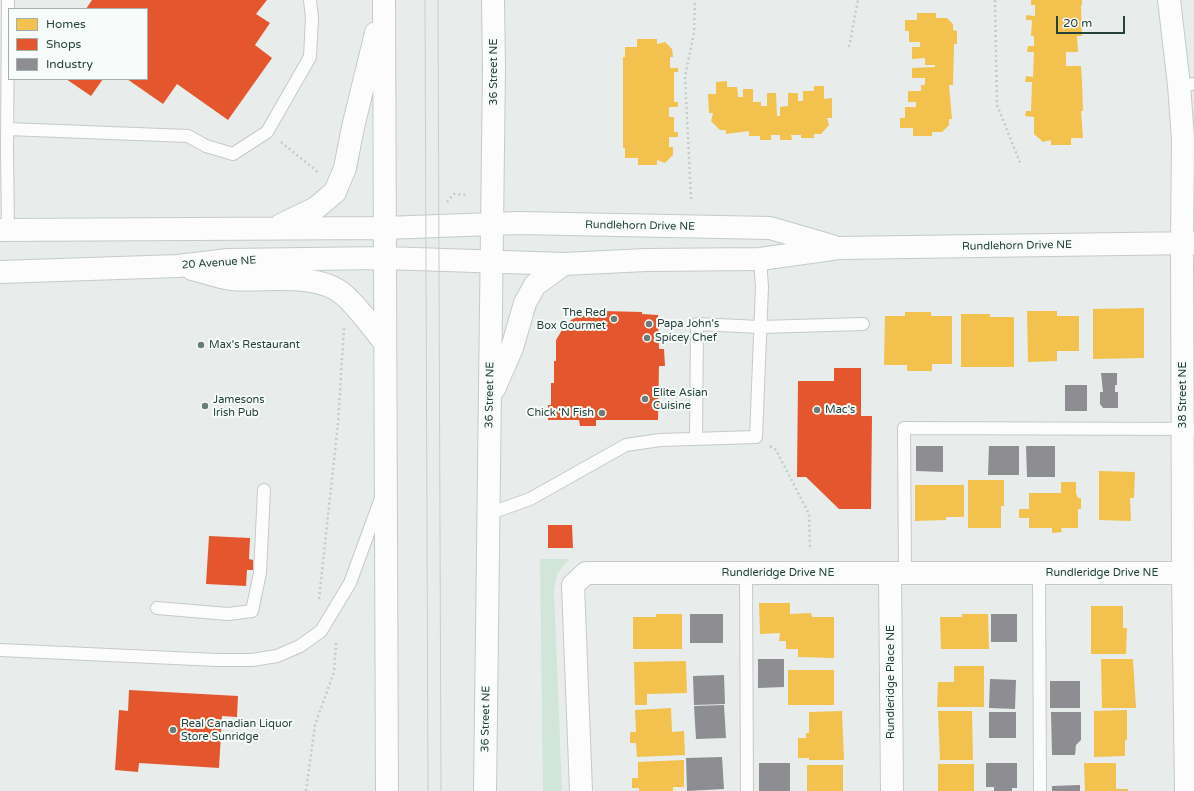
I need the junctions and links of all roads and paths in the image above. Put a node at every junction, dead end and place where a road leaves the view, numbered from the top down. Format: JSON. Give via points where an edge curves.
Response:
{"nodes":[{"id":1,"x":8,"y":0,"type":"edge"},
{"id":2,"x":310,"y":0,"type":"edge"},
{"id":3,"x":384,"y":0,"type":"edge"},
{"id":4,"x":493,"y":0,"type":"edge"},
{"id":5,"x":695,"y":0,"type":"edge"},
{"id":6,"x":858,"y":0,"type":"edge"},
{"id":7,"x":995,"y":0,"type":"edge"},
{"id":8,"x":1169,"y":0,"type":"edge"},
{"id":9,"x":849,"y":47,"type":"dead end"},
{"id":10,"x":1187,"y":85,"type":"edge"},
{"id":11,"x":7,"y":129,"type":"junction"},
{"id":12,"x":294,"y":151,"type":"dead end"},
{"id":13,"x":1021,"y":165,"type":"dead end"},
{"id":14,"x":324,"y":176,"type":"dead end"},
{"id":15,"x":468,"y":196,"type":"dead end"},
{"id":16,"x":691,"y":199,"type":"dead end"},
{"id":17,"x":447,"y":202,"type":"dead end"},
{"id":18,"x":492,"y":224,"type":"junction"},
{"id":19,"x":273,"y":228,"type":"junction"},
{"id":20,"x":385,"y":228,"type":"junction"},
{"id":21,"x":4,"y":230,"type":"edge"},
{"id":22,"x":1188,"y":244,"type":"edge"},
{"id":23,"x":839,"y":248,"type":"junction"},
{"id":24,"x":385,"y":258,"type":"junction"},
{"id":25,"x":760,"y":259,"type":"junction"},
{"id":26,"x":439,"y":260,"type":"joint"},
{"id":27,"x":492,"y":263,"type":"junction"},
{"id":28,"x":564,"y":264,"type":"junction"},
{"id":29,"x":178,"y":266,"type":"junction"},
{"id":30,"x":0,"y":272,"type":"edge"},
{"id":31,"x":343,"y":322,"type":"dead end"},
{"id":32,"x":863,"y":324,"type":"dead end"},
{"id":33,"x":760,"y":327,"type":"junction"},
{"id":34,"x":385,"y":343,"type":"junction"},
{"id":35,"x":490,"y":397,"type":"junction"},
{"id":36,"x":1189,"y":428,"type":"edge"},
{"id":37,"x":756,"y":437,"type":"junction"},
{"id":38,"x":696,"y":439,"type":"junction"},
{"id":39,"x":386,"y":485,"type":"junction"},
{"id":40,"x":264,"y":490,"type":"dead end"},
{"id":41,"x":488,"y":514,"type":"junction"},
{"id":42,"x":746,"y":573,"type":"junction"},
{"id":43,"x":810,"y":573,"type":"junction"},
{"id":44,"x":898,"y":573,"type":"junction"},
{"id":45,"x":1039,"y":573,"type":"junction"},
{"id":46,"x":1189,"y":573,"type":"edge"},
{"id":47,"x":156,"y":608,"type":"dead end"},
{"id":48,"x":327,"y":623,"type":"junction"},
{"id":49,"x":0,"y":650,"type":"edge"},
{"id":50,"x":306,"y":791,"type":"edge"},
{"id":51,"x":388,"y":791,"type":"edge"},
{"id":52,"x":485,"y":791,"type":"edge"},
{"id":53,"x":581,"y":791,"type":"edge"},
{"id":54,"x":747,"y":791,"type":"edge"},
{"id":55,"x":892,"y":791,"type":"edge"},
{"id":56,"x":1040,"y":791,"type":"edge"},
{"id":57,"x":1186,"y":791,"type":"edge"}],
"edges":[{"from":1,"to":11,"type":"lane"},
{"from":2,"to":11,"type":"lane","via":[[310,57],[267,132],[233,154],[206,146],[188,136]]},
{"from":3,"to":19,"type":"street","via":[[345,168],[335,192],[316,208]]},
{"from":3,"to":20,"type":"street"},
{"from":4,"to":18,"type":"street","name":"36 Street NE"},
{"from":5,"to":16,"type":"path","via":[[694,33],[685,76]]},
{"from":6,"to":9,"type":"path"},
{"from":7,"to":13,"type":"path","via":[[997,106]]},
{"from":8,"to":10,"type":"street","name":"38 Street NE"},
{"from":10,"to":22,"type":"street","name":"38 Street NE","via":[[1183,139]]},
{"from":11,"to":21,"type":"lane"},
{"from":12,"to":14,"type":"path"},
{"from":15,"to":17,"type":"path","via":[[454,194]]},
{"from":18,"to":20,"type":"street","name":"Rundlehorn Drive NE"},
{"from":18,"to":23,"type":"street","name":"Rundlehorn Drive NE","via":[[770,228]]},
{"from":18,"to":27,"type":"street","name":"36 Street NE"},
{"from":19,"to":20,"type":"street"},
{"from":19,"to":21,"type":"street"},
{"from":20,"to":24,"type":"street"},
{"from":22,"to":23,"type":"street","name":"Rundlehorn Drive NE"},
{"from":22,"to":36,"type":"street","name":"38 Street NE"},
{"from":23,"to":25,"type":"street","name":"Rundlehorn Drive NE"},
{"from":24,"to":26,"type":"street","name":"20 Avenue NE"},
{"from":24,"to":29,"type":"street","name":"20 Avenue NE","via":[[228,260]]},
{"from":24,"to":34,"type":"street"},
{"from":25,"to":28,"type":"street","name":"Rundlehorn Drive NE"},
{"from":25,"to":33,"type":"lane"},
{"from":26,"to":27,"type":"street","name":"Rundlehorn Drive NE"},
{"from":27,"to":28,"type":"street","name":"Rundlehorn Drive NE"},
{"from":27,"to":35,"type":"street","name":"36 Street NE"},
{"from":28,"to":35,"type":"street","via":[[535,285],[525,303],[512,348]]},
{"from":29,"to":30,"type":"street","name":"20 Avenue NE"},
{"from":29,"to":34,"type":"street","via":[[230,279],[292,279],[328,286],[343,294]]},
{"from":31,"to":48,"type":"path","via":[[342,377],[319,597],[320,614]]},
{"from":32,"to":33,"type":"lane"},
{"from":33,"to":37,"type":"lane"},
{"from":33,"to":38,"type":"lane","via":[[697,324]]},
{"from":34,"to":39,"type":"street"},
{"from":35,"to":41,"type":"street","name":"36 Street NE"},
{"from":36,"to":44,"type":"lane","via":[[904,428]]},
{"from":36,"to":46,"type":"street","name":"38 Street NE"},
{"from":37,"to":38,"type":"lane"},
{"from":37,"to":43,"type":"path","via":[[776,450],[809,514]]},
{"from":38,"to":41,"type":"lane","via":[[660,440],[626,445],[530,499]]},
{"from":39,"to":48,"type":"lane","via":[[350,583]]},
{"from":39,"to":51,"type":"street"},
{"from":40,"to":47,"type":"lane","via":[[260,574],[252,611],[228,614]]},
{"from":41,"to":52,"type":"street","name":"36 Street NE"},
{"from":42,"to":43,"type":"street","name":"Rundleridge Drive NE"},
{"from":42,"to":53,"type":"street","name":"Rundleridge Drive NE","via":[[586,574],[572,585]]},
{"from":42,"to":54,"type":"lane"},
{"from":43,"to":44,"type":"street","name":"Rundleridge Drive NE"},
{"from":44,"to":45,"type":"street","name":"Rundleridge Drive NE"},
{"from":44,"to":55,"type":"street","name":"Rundleridge Place NE"},
{"from":45,"to":46,"type":"street","name":"Rundleridge Drive NE"},
{"from":45,"to":56,"type":"lane"},
{"from":46,"to":57,"type":"street","name":"38 Street NE"},
{"from":48,"to":49,"type":"lane","via":[[321,631],[300,646],[277,656],[252,660]]},
{"from":48,"to":50,"type":"path","via":[[336,640],[334,672],[315,725]]}]}
